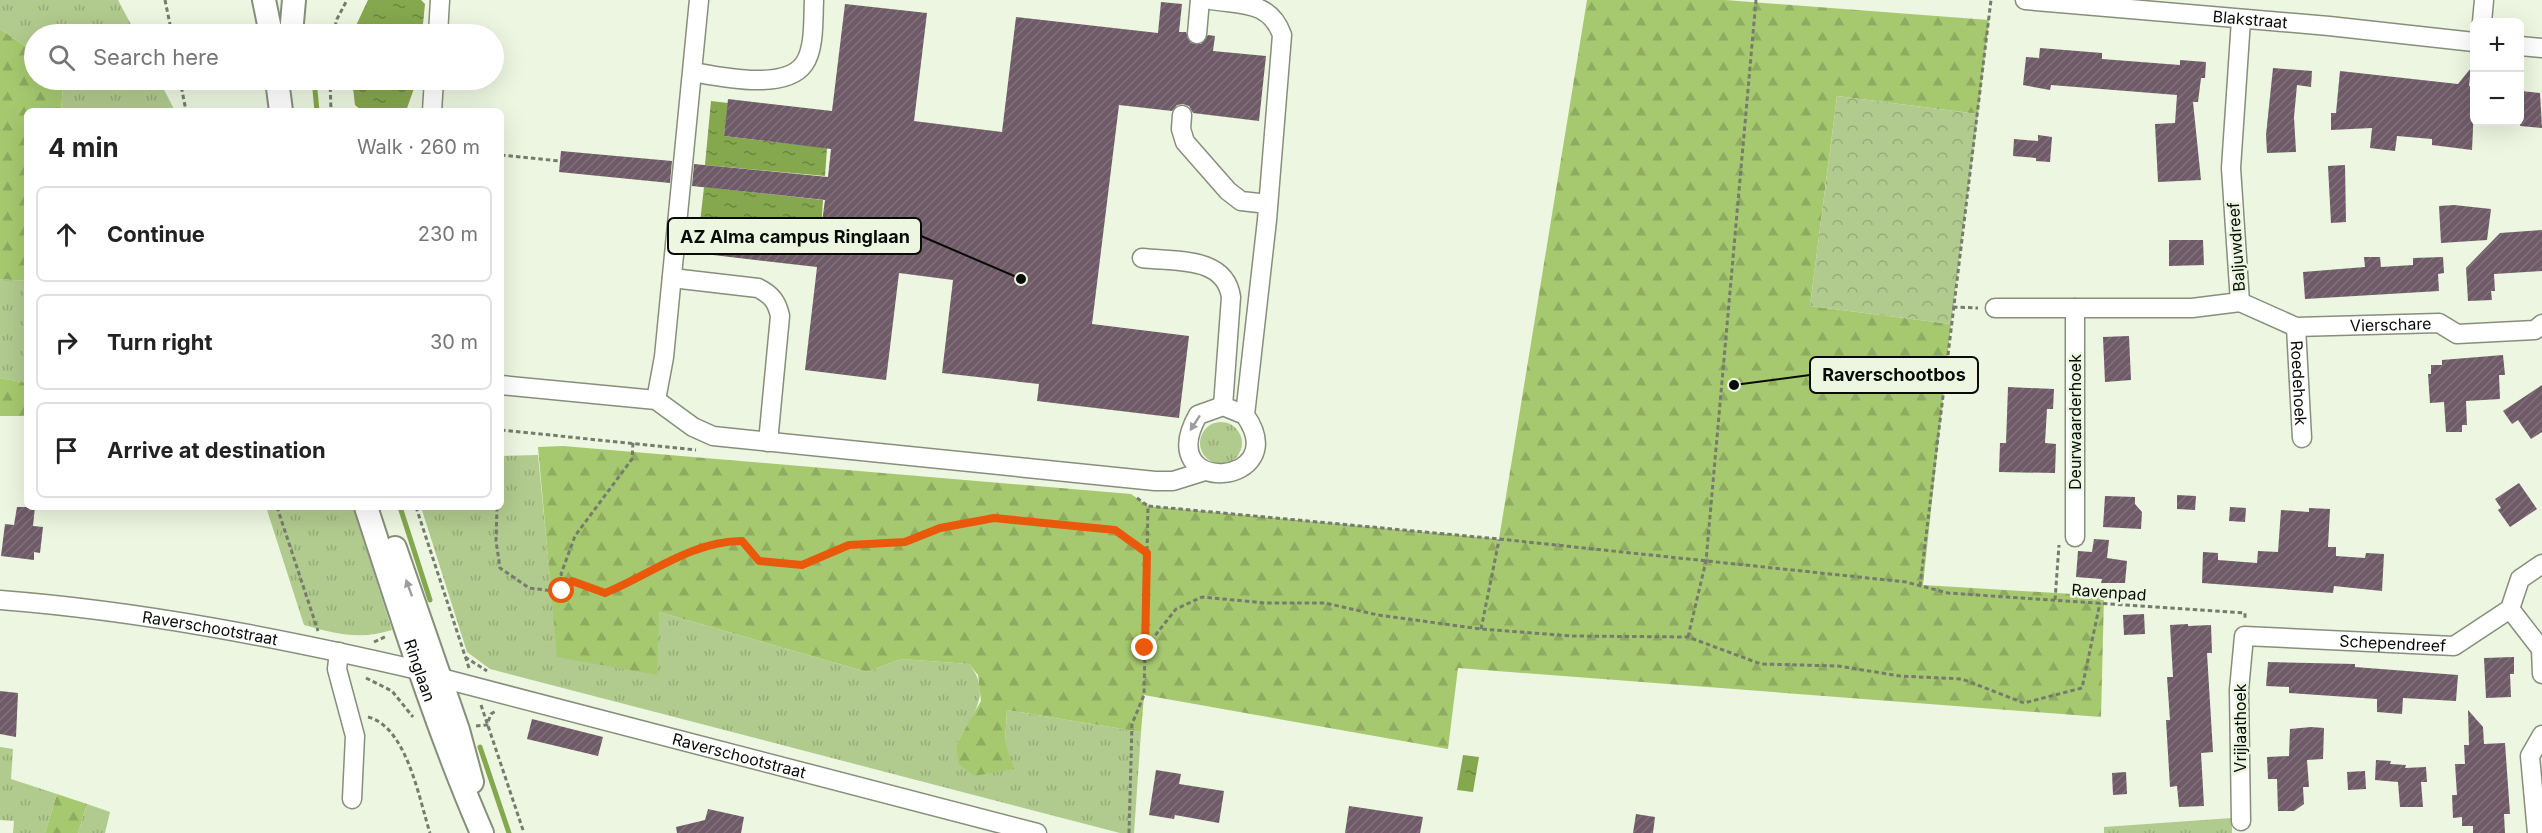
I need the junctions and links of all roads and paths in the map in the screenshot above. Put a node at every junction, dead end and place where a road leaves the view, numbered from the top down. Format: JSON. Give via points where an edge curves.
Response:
{"nodes":[{"id":1,"x":165,"y":0,"type":"edge"},
{"id":2,"x":264,"y":0,"type":"edge"},
{"id":3,"x":294,"y":0,"type":"edge"},
{"id":4,"x":347,"y":0,"type":"edge"},
{"id":5,"x":440,"y":0,"type":"edge"},
{"id":6,"x":699,"y":0,"type":"edge"},
{"id":7,"x":814,"y":0,"type":"edge"},
{"id":8,"x":1200,"y":0,"type":"edge"},
{"id":9,"x":1211,"y":0,"type":"edge"},
{"id":10,"x":1756,"y":0,"type":"edge"},
{"id":11,"x":1991,"y":0,"type":"edge"},
{"id":12,"x":2025,"y":0,"type":"edge"},
{"id":13,"x":2484,"y":0,"type":"edge"},
{"id":14,"x":2482,"y":18,"type":"edge"},
{"id":15,"x":2241,"y":20,"type":"junction"},
{"id":16,"x":170,"y":24,"type":"edge"},
{"id":17,"x":269,"y":24,"type":"edge"},
{"id":18,"x":292,"y":24,"type":"edge"},
{"id":19,"x":336,"y":24,"type":"edge"},
{"id":20,"x":439,"y":24,"type":"edge"},
{"id":21,"x":1197,"y":34,"type":"dead end"},
{"id":22,"x":2470,"y":41,"type":"edge"},
{"id":23,"x":2524,"y":46,"type":"edge"},
{"id":24,"x":2542,"y":48,"type":"edge"},
{"id":25,"x":693,"y":72,"type":"junction"},
{"id":26,"x":182,"y":90,"type":"edge"},
{"id":27,"x":278,"y":90,"type":"edge"},
{"id":28,"x":293,"y":90,"type":"edge"},
{"id":29,"x":330,"y":90,"type":"edge"},
{"id":30,"x":433,"y":90,"type":"edge"},
{"id":31,"x":185,"y":108,"type":"edge"},
{"id":32,"x":281,"y":108,"type":"edge"},
{"id":33,"x":294,"y":108,"type":"edge"},
{"id":34,"x":331,"y":108,"type":"edge"},
{"id":35,"x":432,"y":108,"type":"edge"},
{"id":36,"x":1182,"y":115,"type":"dead end"},
{"id":37,"x":504,"y":154,"type":"edge"},
{"id":38,"x":559,"y":161,"type":"dead end"},
{"id":39,"x":1268,"y":204,"type":"junction"},
{"id":40,"x":1142,"y":258,"type":"dead end"},
{"id":41,"x":672,"y":278,"type":"junction"},
{"id":42,"x":2240,"y":302,"type":"junction"},
{"id":43,"x":1953,"y":307,"type":"junction"},
{"id":44,"x":1995,"y":308,"type":"joint"},
{"id":45,"x":2075,"y":308,"type":"junction"},
{"id":46,"x":2542,"y":324,"type":"edge"},
{"id":47,"x":2296,"y":327,"type":"junction"},
{"id":48,"x":504,"y":385,"type":"edge"},
{"id":49,"x":656,"y":400,"type":"junction"},
{"id":50,"x":1223,"y":406,"type":"junction"},
{"id":51,"x":1245,"y":415,"type":"junction"},
{"id":52,"x":2301,"y":438,"type":"dead end"},
{"id":53,"x":768,"y":442,"type":"junction"},
{"id":54,"x":633,"y":443,"type":"dead end"},
{"id":55,"x":1205,"y":471,"type":"junction"},
{"id":56,"x":278,"y":510,"type":"edge"},
{"id":57,"x":367,"y":510,"type":"edge"},
{"id":58,"x":381,"y":510,"type":"edge"},
{"id":59,"x":417,"y":510,"type":"edge"},
{"id":60,"x":496,"y":510,"type":"edge"},
{"id":61,"x":2075,"y":537,"type":"joint"},
{"id":62,"x":1499,"y":539,"type":"junction"},
{"id":63,"x":1147,"y":553,"type":"junction"},
{"id":64,"x":1706,"y":561,"type":"junction"},
{"id":65,"x":2542,"y":564,"type":"edge"},
{"id":66,"x":572,"y":581,"type":"junction"},
{"id":67,"x":1920,"y":586,"type":"junction"},
{"id":68,"x":0,"y":600,"type":"edge"},
{"id":69,"x":2055,"y":600,"type":"junction"},
{"id":70,"x":2100,"y":603,"type":"junction"},
{"id":71,"x":2510,"y":609,"type":"junction"},
{"id":72,"x":405,"y":628,"type":"junction"},
{"id":73,"x":1481,"y":629,"type":"junction"},
{"id":74,"x":2244,"y":636,"type":"junction"},
{"id":75,"x":1688,"y":637,"type":"junction"},
{"id":76,"x":1145,"y":648,"type":"junction"},
{"id":77,"x":338,"y":656,"type":"junction"},
{"id":78,"x":418,"y":670,"type":"junction"},
{"id":79,"x":2542,"y":674,"type":"edge"},
{"id":80,"x":441,"y":678,"type":"junction"},
{"id":81,"x":475,"y":686,"type":"junction"},
{"id":82,"x":349,"y":712,"type":"junction"},
{"id":83,"x":449,"y":729,"type":"junction"},
{"id":84,"x":2542,"y":735,"type":"edge"},
{"id":85,"x":352,"y":799,"type":"dead end"},
{"id":86,"x":2241,"y":821,"type":"dead end"},
{"id":87,"x":430,"y":833,"type":"edge"},
{"id":88,"x":483,"y":833,"type":"edge"},
{"id":89,"x":524,"y":833,"type":"edge"},
{"id":90,"x":1037,"y":833,"type":"edge"},
{"id":91,"x":1129,"y":833,"type":"edge"},
{"id":92,"x":2537,"y":833,"type":"edge"}],
"edges":[{"from":1,"to":16,"type":"path"},
{"from":2,"to":17,"type":"main road"},
{"from":3,"to":18,"type":"main road"},
{"from":4,"to":19,"type":"path"},
{"from":5,"to":20,"type":"street"},
{"from":6,"to":25,"type":"street"},
{"from":7,"to":25,"type":"street","via":[[805,63],[793,74],[770,80]]},
{"from":8,"to":21,"type":"street"},
{"from":9,"to":39,"type":"street","via":[[1258,7],[1271,14],[1282,35]]},
{"from":10,"to":64,"type":"path"},
{"from":11,"to":43,"type":"path"},
{"from":12,"to":15,"type":"street","name":"Blakstraat"},
{"from":13,"to":14,"type":"street"},
{"from":15,"to":22,"type":"street","name":"Blakstraat"},
{"from":15,"to":42,"type":"street","name":"Baljuwdreef","via":[[2230,168]]},
{"from":23,"to":24,"type":"street"},
{"from":25,"to":41,"type":"street"},
{"from":26,"to":31,"type":"path"},
{"from":27,"to":32,"type":"main road"},
{"from":28,"to":33,"type":"main road"},
{"from":29,"to":34,"type":"path"},
{"from":30,"to":35,"type":"street"},
{"from":36,"to":39,"type":"street","via":[[1185,142],[1228,191],[1241,201]]},
{"from":37,"to":38,"type":"path"},
{"from":39,"to":51,"type":"street"},
{"from":40,"to":50,"type":"street","via":[[1213,267],[1229,284]]},
{"from":41,"to":49,"type":"street"},
{"from":41,"to":53,"type":"street","via":[[758,288],[777,304],[780,316]]},
{"from":42,"to":45,"type":"street","name":"Baljuwdreef","via":[[2192,308]]},
{"from":42,"to":47,"type":"street","name":"Vierschare"},
{"from":43,"to":44,"type":"path"},
{"from":43,"to":67,"type":"path"},
{"from":44,"to":45,"type":"street","name":"Baljuwdreef"},
{"from":45,"to":61,"type":"street","name":"Deurwaarderhoek"},
{"from":46,"to":47,"type":"street","name":"Vierschare","via":[[2535,330],[2457,334],[2439,323]]},
{"from":47,"to":52,"type":"street","name":"Roedehoek"},
{"from":48,"to":49,"type":"street"},
{"from":49,"to":53,"type":"street","via":[[693,427],[713,436]]},
{"from":50,"to":51,"type":"street"},
{"from":50,"to":55,"type":"street","one_way":true,"via":[[1198,415],[1188,434],[1190,455]]},
{"from":51,"to":55,"type":"street","via":[[1254,428],[1255,449],[1245,467],[1225,475]]},
{"from":53,"to":55,"type":"street","via":[[1155,481],[1173,481]]},
{"from":54,"to":66,"type":"path","via":[[632,459],[575,536],[561,574]]},
{"from":56,"to":77,"type":"path"},
{"from":57,"to":72,"type":"main road","name":"Ringlaan"},
{"from":80,"to":58,"type":"main road","name":"Ringlaan","one_way":true},
{"from":59,"to":81,"type":"path"},
{"from":60,"to":66,"type":"path","via":[[501,568],[529,588],[562,591]]},
{"from":61,"to":69,"type":"path","via":[[2060,539]]},
{"from":62,"to":63,"type":"path","name":"Ravenpad","via":[[1148,506]]},
{"from":62,"to":64,"type":"path","name":"Ravenpad"},
{"from":62,"to":73,"type":"path"},
{"from":63,"to":66,"type":"path","via":[[1115,530],[994,518],[940,528],[905,542],[849,545],[802,565],[759,561],[745,543],[737,541],[703,547],[605,593]]},
{"from":63,"to":76,"type":"path"},
{"from":64,"to":67,"type":"path","name":"Ravenpad"},
{"from":64,"to":75,"type":"path"},
{"from":65,"to":71,"type":"street","via":[[2520,579]]},
{"from":67,"to":69,"type":"path","name":"Ravenpad","via":[[1948,593]]},
{"from":68,"to":77,"type":"street","name":"Raverschootstraat","via":[[84,607]]},
{"from":69,"to":70,"type":"path","name":"Ravenpad"},
{"from":70,"to":74,"type":"path","name":"Ravenpad","via":[[2245,613]]},
{"from":70,"to":75,"type":"path","via":[[2082,688],[2024,703],[1962,679],[1900,676],[1838,666],[1761,664]]},
{"from":71,"to":74,"type":"street","name":"Schependreef","via":[[2454,646]]},
{"from":71,"to":79,"type":"street","via":[[2541,649]]},
{"from":72,"to":77,"type":"path"},
{"from":72,"to":78,"type":"main road","name":"Ringlaan"},
{"from":73,"to":75,"type":"path","via":[[1571,636]]},
{"from":73,"to":76,"type":"path","via":[[1378,615],[1325,603],[1202,597],[1176,609]]},
{"from":74,"to":86,"type":"street","name":"Vrijlaathoek","via":[[2239,690]]},
{"from":76,"to":91,"type":"path","via":[[1144,695],[1132,724]]},
{"from":77,"to":78,"type":"street","name":"Raverschootstraat"},
{"from":77,"to":82,"type":"street"},
{"from":77,"to":83,"type":"path","via":[[355,673],[393,691],[421,727]]},
{"from":78,"to":83,"type":"main road","name":"Ringlaan"},
{"from":80,"to":81,"type":"street","name":"Raverschootstraat"},
{"from":80,"to":83,"type":"main road","name":"Ringlaan"},
{"from":81,"to":89,"type":"path"},
{"from":81,"to":90,"type":"street","name":"Raverschootstraat"},
{"from":82,"to":85,"type":"street","via":[[355,736]]},
{"from":82,"to":87,"type":"path","via":[[376,719],[402,747]]},
{"from":83,"to":88,"type":"main road","name":"Ringlaan"},
{"from":84,"to":92,"type":"street","via":[[2530,756]]}]}
